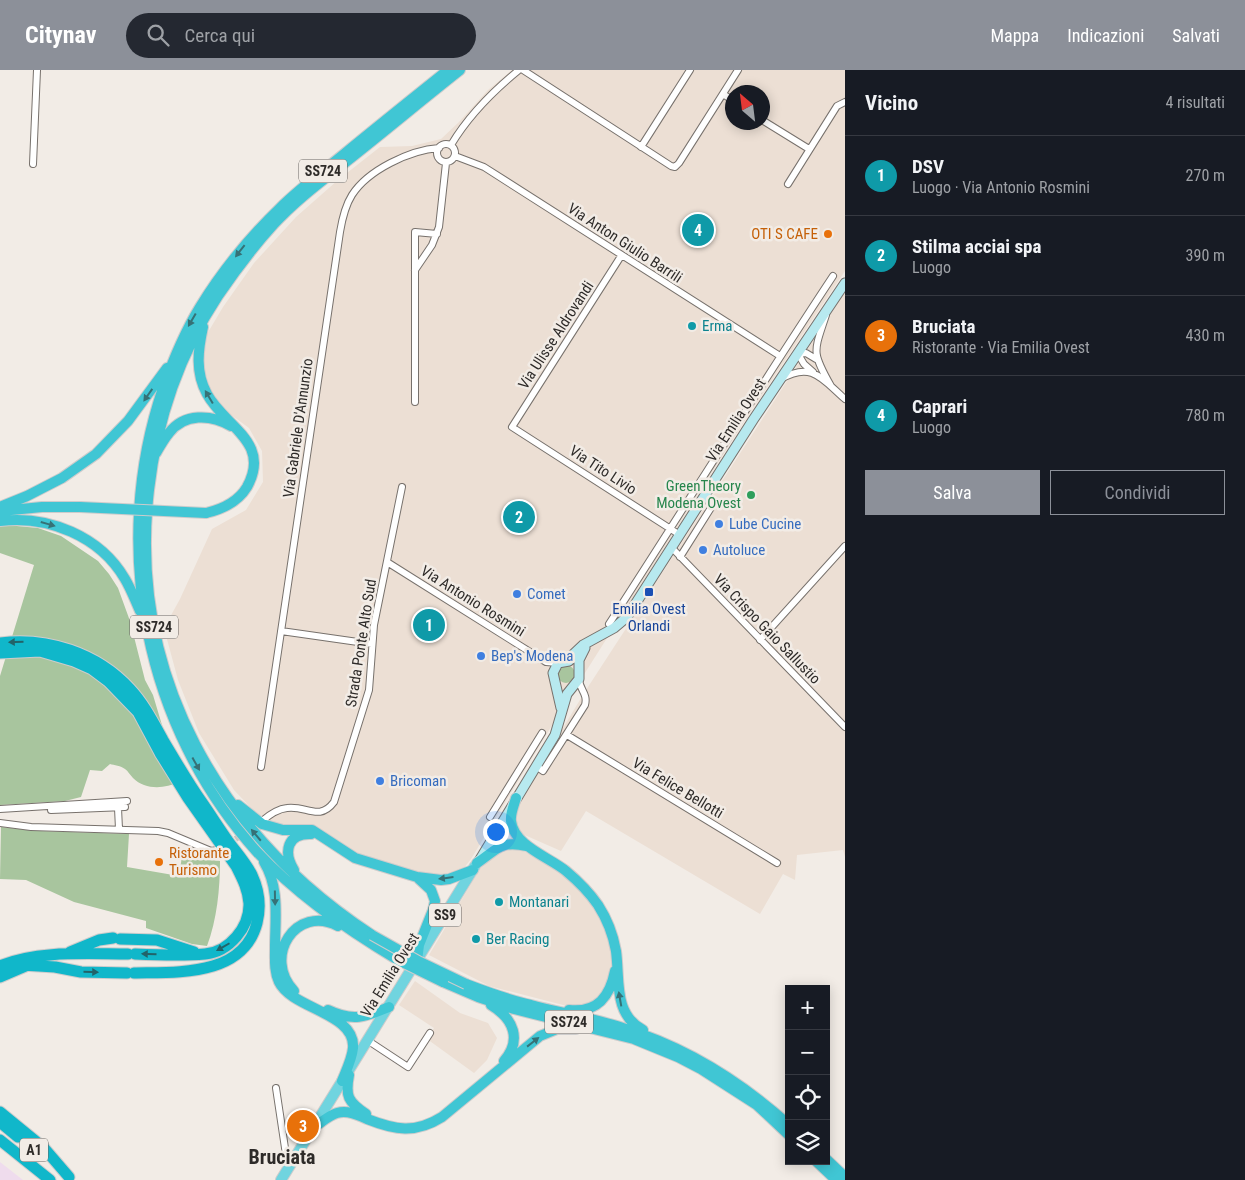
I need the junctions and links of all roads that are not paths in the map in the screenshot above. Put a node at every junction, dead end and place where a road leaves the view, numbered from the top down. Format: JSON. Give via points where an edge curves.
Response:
{"nodes":[{"id":1,"x":36,"y":70,"type":"edge"},
{"id":2,"x":448,"y":70,"type":"edge"},
{"id":3,"x":460,"y":70,"type":"edge"},
{"id":4,"x":519,"y":70,"type":"edge"},
{"id":5,"x":523,"y":70,"type":"edge"},
{"id":6,"x":690,"y":70,"type":"edge"},
{"id":7,"x":738,"y":70,"type":"edge"},
{"id":8,"x":723,"y":94,"type":"joint"},
{"id":9,"x":845,"y":102,"type":"edge"},
{"id":10,"x":770,"y":125,"type":"edge"},
{"id":11,"x":451,"y":145,"type":"junction"},
{"id":12,"x":641,"y":147,"type":"junction"},
{"id":13,"x":439,"y":148,"type":"junction"},
{"id":14,"x":809,"y":150,"type":"junction"},
{"id":15,"x":455,"y":156,"type":"junction"},
{"id":16,"x":446,"y":163,"type":"junction"},
{"id":17,"x":33,"y":164,"type":"dead end"},
{"id":18,"x":788,"y":184,"type":"dead end"},
{"id":19,"x":437,"y":234,"type":"junction"},
{"id":20,"x":621,"y":256,"type":"junction"},
{"id":21,"x":414,"y":271,"type":"junction"},
{"id":22,"x":832,"y":276,"type":"dead end"},
{"id":23,"x":845,"y":283,"type":"edge"},
{"id":24,"x":829,"y":308,"type":"junction"},
{"id":25,"x":204,"y":319,"type":"junction"},
{"id":26,"x":175,"y":354,"type":"junction"},
{"id":27,"x":798,"y":354,"type":"junction"},
{"id":28,"x":780,"y":356,"type":"junction"},
{"id":29,"x":816,"y":359,"type":"junction"},
{"id":30,"x":814,"y":373,"type":"junction"},
{"id":31,"x":780,"y":380,"type":"junction"},
{"id":32,"x":830,"y":386,"type":"junction"},
{"id":33,"x":845,"y":399,"type":"edge"},
{"id":34,"x":415,"y":402,"type":"dead end"},
{"id":35,"x":743,"y":414,"type":"junction"},
{"id":36,"x":753,"y":420,"type":"junction"},
{"id":37,"x":512,"y":427,"type":"joint"},
{"id":38,"x":242,"y":433,"type":"junction"},
{"id":39,"x":153,"y":458,"type":"junction"},
{"id":40,"x":402,"y":487,"type":"dead end"},
{"id":41,"x":714,"y":503,"type":"dead end"},
{"id":42,"x":0,"y":509,"type":"edge"},
{"id":43,"x":0,"y":521,"type":"edge"},
{"id":44,"x":671,"y":529,"type":"junction"},
{"id":45,"x":680,"y":535,"type":"junction"},
{"id":46,"x":845,"y":546,"type":"edge"},
{"id":47,"x":672,"y":548,"type":"junction"},
{"id":48,"x":680,"y":556,"type":"junction"},
{"id":49,"x":387,"y":562,"type":"junction"},
{"id":50,"x":146,"y":624,"type":"junction"},
{"id":51,"x":610,"y":624,"type":"dead end"},
{"id":52,"x":281,"y":631,"type":"junction"},
{"id":53,"x":595,"y":639,"type":"junction"},
{"id":54,"x":760,"y":640,"type":"junction"},
{"id":55,"x":0,"y":643,"type":"edge"},
{"id":56,"x":372,"y":644,"type":"junction"},
{"id":57,"x":0,"y":653,"type":"edge"},
{"id":58,"x":546,"y":662,"type":"junction"},
{"id":59,"x":562,"y":662,"type":"junction"},
{"id":60,"x":579,"y":669,"type":"junction"},
{"id":61,"x":554,"y":677,"type":"junction"},
{"id":62,"x":576,"y":685,"type":"junction"},
{"id":63,"x":561,"y":711,"type":"junction"},
{"id":64,"x":845,"y":728,"type":"edge"},
{"id":65,"x":542,"y":733,"type":"dead end"},
{"id":66,"x":566,"y":734,"type":"junction"},
{"id":67,"x":536,"y":766,"type":"junction"},
{"id":68,"x":261,"y":768,"type":"dead end"},
{"id":69,"x":506,"y":792,"type":"junction"},
{"id":70,"x":228,"y":796,"type":"junction"},
{"id":71,"x":516,"y":798,"type":"junction"},
{"id":72,"x":117,"y":804,"type":"junction"},
{"id":73,"x":126,"y":804,"type":"dead end"},
{"id":74,"x":0,"y":809,"type":"edge"},
{"id":75,"x":490,"y":817,"type":"dead end"},
{"id":76,"x":262,"y":821,"type":"tunnel mouth"},
{"id":77,"x":0,"y":823,"type":"edge"},
{"id":78,"x":119,"y":829,"type":"junction"},
{"id":79,"x":322,"y":836,"type":"junction"},
{"id":80,"x":529,"y":846,"type":"junction"},
{"id":81,"x":218,"y":850,"type":"dead end"},
{"id":82,"x":258,"y":853,"type":"junction"},
{"id":83,"x":777,"y":863,"type":"dead end"},
{"id":84,"x":475,"y":866,"type":"junction"},
{"id":85,"x":417,"y":876,"type":"junction"},
{"id":86,"x":299,"y":878,"type":"junction"},
{"id":87,"x":369,"y":938,"type":"junction"},
{"id":88,"x":64,"y":954,"type":"junction"},
{"id":89,"x":199,"y":954,"type":"junction"},
{"id":90,"x":417,"y":961,"type":"junction"},
{"id":91,"x":616,"y":962,"type":"junction"},
{"id":92,"x":28,"y":965,"type":"junction"},
{"id":93,"x":0,"y":966,"type":"edge"},
{"id":94,"x":0,"y":971,"type":"edge"},
{"id":95,"x":0,"y":977,"type":"edge"},
{"id":96,"x":464,"y":987,"type":"junction"},
{"id":97,"x":478,"y":997,"type":"junction"},
{"id":98,"x":530,"y":1005,"type":"junction"},
{"id":99,"x":389,"y":1007,"type":"junction"},
{"id":100,"x":430,"y":1033,"type":"dead end"},
{"id":101,"x":634,"y":1039,"type":"junction"},
{"id":102,"x":368,"y":1040,"type":"junction"},
{"id":103,"x":683,"y":1051,"type":"junction"},
{"id":104,"x":351,"y":1066,"type":"junction"},
{"id":105,"x":494,"y":1072,"type":"junction"},
{"id":106,"x":342,"y":1081,"type":"junction"},
{"id":107,"x":276,"y":1088,"type":"dead end"},
{"id":108,"x":0,"y":1112,"type":"edge"},
{"id":109,"x":785,"y":1121,"type":"edge"},
{"id":110,"x":0,"y":1122,"type":"edge"},
{"id":111,"x":379,"y":1123,"type":"junction"},
{"id":112,"x":316,"y":1125,"type":"junction"},
{"id":113,"x":785,"y":1131,"type":"edge"},
{"id":114,"x":0,"y":1140,"type":"edge"},
{"id":115,"x":830,"y":1163,"type":"edge"},
{"id":116,"x":820,"y":1165,"type":"edge"},
{"id":117,"x":288,"y":1168,"type":"junction"},
{"id":118,"x":845,"y":1177,"type":"edge"},
{"id":119,"x":71,"y":1178,"type":"edge"},
{"id":120,"x":50,"y":1180,"type":"edge"},
{"id":121,"x":281,"y":1180,"type":"edge"},
{"id":122,"x":836,"y":1180,"type":"edge"}],
"edges":[{"from":1,"to":17,"type":"street"},
{"from":2,"to":26,"type":"highway","number":"SS724","one_way":true,"via":[[296,193],[268,220],[217,281]]},
{"from":3,"to":25,"type":"highway","number":"SS724","via":[[286,212],[235,272]]},
{"from":4,"to":11,"type":"street","via":[[482,103]]},
{"from":5,"to":12,"type":"street"},
{"from":6,"to":12,"type":"street"},
{"from":7,"to":8,"type":"street"},
{"from":8,"to":12,"type":"street","via":[[675,167]]},
{"from":9,"to":14,"type":"street","via":[[837,106]]},
{"from":10,"to":14,"type":"street"},
{"from":11,"to":13,"type":"street","via":[[443,144]]},
{"from":11,"to":15,"type":"street"},
{"from":13,"to":16,"type":"street","via":[[437,156]]},
{"from":13,"to":52,"type":"street","name":"Via Gabriele D'Annunzio","via":[[405,156],[388,164],[363,182],[352,195],[344,214]]},
{"from":14,"to":18,"type":"street"},
{"from":15,"to":16,"type":"street"},
{"from":15,"to":20,"type":"street","name":"Via Anton Giulio Barrili","via":[[484,167]]},
{"from":16,"to":19,"type":"street"},
{"from":19,"to":21,"type":"street"},
{"from":19,"to":21,"type":"street","via":[[415,232]]},
{"from":20,"to":28,"type":"street","name":"Via Anton Giulio Barrili"},
{"from":20,"to":37,"type":"street","name":"Via Ulisse Aldrovandi"},
{"from":21,"to":34,"type":"street"},
{"from":22,"to":28,"type":"street","name":"Via Emilia Ovest"},
{"from":23,"to":24,"type":"main road","name":"Via Emilia Ovest"},
{"from":24,"to":27,"type":"main road","name":"Via Emilia Ovest"},
{"from":24,"to":29,"type":"street","via":[[816,347]]},
{"from":38,"to":25,"type":"highway","one_way":true,"via":[[213,404],[202,382],[198,360]]},
{"from":25,"to":39,"type":"highway","number":"SS724","via":[[174,381]]},
{"from":26,"to":42,"type":"highway","one_way":true,"via":[[145,400],[96,454],[62,478]]},
{"from":26,"to":50,"type":"highway","number":"SS724","via":[[149,439],[140,489],[139,578]]},
{"from":27,"to":29,"type":"street","via":[[806,353]]},
{"from":27,"to":30,"type":"street"},
{"from":27,"to":31,"type":"main road","name":"Via Emilia Ovest"},
{"from":28,"to":35,"type":"street","name":"Via Emilia Ovest"},
{"from":29,"to":32,"type":"street"},
{"from":30,"to":31,"type":"street","via":[[798,371]]},
{"from":30,"to":32,"type":"street"},
{"from":31,"to":36,"type":"main road","name":"Via Emilia Ovest"},
{"from":32,"to":33,"type":"street"},
{"from":35,"to":36,"type":"street"},
{"from":35,"to":44,"type":"street","name":"Via Emilia Ovest"},
{"from":36,"to":45,"type":"main road","name":"Via Emilia Ovest"},
{"from":37,"to":44,"type":"street","name":"Via Tito Livio"},
{"from":38,"to":39,"type":"highway","via":[[223,421],[206,417],[186,420],[169,432]]},
{"from":38,"to":42,"type":"highway","bridge":true,"via":[[252,450],[249,483],[243,493],[219,510]]},
{"from":39,"to":70,"type":"highway","number":"SS724","via":[[145,548],[156,640],[188,732]]},
{"from":40,"to":49,"type":"street","name":"Strada Ponte Alto Sud"},
{"from":41,"to":48,"type":"street"},
{"from":43,"to":50,"type":"highway","one_way":true,"via":[[35,520],[87,538],[110,558],[126,579]]},
{"from":44,"to":45,"type":"street","name":"Via Tito Livio"},
{"from":44,"to":51,"type":"street","name":"Via Emilia Ovest"},
{"from":45,"to":47,"type":"main road","name":"Via Emilia Ovest"},
{"from":46,"to":54,"type":"street"},
{"from":47,"to":48,"type":"street","name":"Via Crispo Gaio Sallustio"},
{"from":47,"to":53,"type":"main road","name":"Via Emilia Ovest","via":[[627,617]]},
{"from":48,"to":54,"type":"street","name":"Via Crispo Gaio Sallustio"},
{"from":49,"to":56,"type":"street","name":"Strada Ponte Alto Sud"},
{"from":49,"to":58,"type":"street","name":"Via Antonio Rosmini"},
{"from":50,"to":82,"type":"highway","number":"SS724","one_way":true,"via":[[160,680],[186,747],[218,801]]},
{"from":52,"to":56,"type":"street"},
{"from":52,"to":68,"type":"street","name":"Via Gabriele D'Annunzio"},
{"from":53,"to":59,"type":"main road","name":"Via Emilia Ovest"},
{"from":53,"to":60,"type":"main road","name":"Via Emilia Ovest","via":[[580,656]]},
{"from":54,"to":64,"type":"street","name":"Via Crispo Gaio Sallustio"},
{"from":92,"to":55,"type":"highway","one_way":true,"via":[[81,972],[131,973],[193,971],[222,963],[235,955],[252,935],[259,915],[259,901],[252,874],[130,689],[80,654],[50,644]]},
{"from":56,"to":76,"type":"street","name":"Strada Ponte Alto Sud","via":[[367,696],[334,802],[328,810],[316,812],[287,808]]},
{"from":57,"to":89,"type":"highway","one_way":true,"via":[[40,651],[74,661],[108,681],[138,712],[188,798],[236,866],[247,891],[248,915],[235,938],[219,950]]},
{"from":58,"to":59,"type":"street"},
{"from":58,"to":61,"type":"street"},
{"from":59,"to":60,"type":"main road","via":[[574,663]]},
{"from":59,"to":61,"type":"main road"},
{"from":60,"to":62,"type":"main road"},
{"from":61,"to":62,"type":"main road","via":[[563,687]]},
{"from":61,"to":63,"type":"main road","name":"Via Emilia Ovest"},
{"from":62,"to":63,"type":"main road","name":"Via Emilia Ovest","via":[[567,694]]},
{"from":62,"to":66,"type":"street","via":[[586,696],[585,705]]},
{"from":63,"to":67,"type":"main road","name":"Via Emilia Ovest","number":"SS9","via":[[555,735]]},
{"from":65,"to":69,"type":"street"},
{"from":66,"to":67,"type":"street","via":[[543,771]]},
{"from":66,"to":83,"type":"street","name":"Via Felice Bellotti"},
{"from":67,"to":71,"type":"main road","name":"Via Emilia Ovest","number":"SS9"},
{"from":69,"to":71,"type":"street"},
{"from":69,"to":75,"type":"street"},
{"from":70,"to":79,"type":"highway","via":[[262,824],[283,830],[312,830]]},
{"from":86,"to":70,"type":"highway","number":"SS724","one_way":true,"via":[[266,847]]},
{"from":71,"to":80,"type":"highway","via":[[511,820],[518,837]]},
{"from":71,"to":84,"type":"main road","name":"Via Emilia Ovest","number":"SS9"},
{"from":72,"to":73,"type":"street"},
{"from":72,"to":74,"type":"street","via":[[21,811]]},
{"from":72,"to":78,"type":"street"},
{"from":77,"to":78,"type":"street"},
{"from":78,"to":81,"type":"street","via":[[168,833],[210,851]]},
{"from":79,"to":85,"type":"highway","via":[[354,858]]},
{"from":79,"to":86,"type":"highway","via":[[302,834],[290,844],[289,860]]},
{"from":80,"to":84,"type":"highway","via":[[503,845]]},
{"from":80,"to":91,"type":"highway","via":[[577,880],[596,903],[610,928]]},
{"from":82,"to":87,"type":"highway","number":"SS724","via":[[305,895]]},
{"from":82,"to":106,"type":"highway","one_way":true,"via":[[271,874],[275,892],[277,976],[290,994],[330,1016],[348,1032],[353,1047]]},
{"from":84,"to":85,"type":"highway","one_way":true,"via":[[449,879]]},
{"from":84,"to":90,"type":"main road","name":"Via Emilia Ovest","number":"SS9"},
{"from":85,"to":90,"type":"highway","via":[[431,890],[435,901],[419,945]]},
{"from":86,"to":87,"type":"highway","number":"SS724"},
{"from":87,"to":96,"type":"highway","number":"SS724","bridge":true},
{"from":87,"to":99,"type":"highway","via":[[354,936],[328,922],[304,924],[284,943],[281,955],[283,973],[297,993],[343,1016],[360,1018]]},
{"from":89,"to":88,"type":"highway","one_way":true},
{"from":88,"to":89,"type":"highway","via":[[99,940],[116,939],[157,940]]},
{"from":88,"to":93,"type":"highway","via":[[25,958]]},
{"from":90,"to":99,"type":"main road","name":"Via Emilia Ovest","number":"SS9"},
{"from":91,"to":98,"type":"highway","via":[[609,990],[595,1006],[576,1011]]},
{"from":103,"to":91,"type":"highway","one_way":true,"via":[[672,1042],[638,1026],[627,1016],[620,1002]]},
{"from":92,"to":94,"type":"highway"},
{"from":92,"to":95,"type":"highway"},
{"from":96,"to":97,"type":"highway","number":"SS724"},
{"from":96,"to":98,"type":"highway","number":"SS724"},
{"from":97,"to":101,"type":"highway","number":"SS724"},
{"from":97,"to":105,"type":"highway","via":[[503,1013],[513,1031],[509,1054]]},
{"from":98,"to":103,"type":"highway","number":"SS724","via":[[610,1024]]},
{"from":99,"to":102,"type":"main road","name":"Via Emilia Ovest","number":"SS9"},
{"from":100,"to":102,"type":"street","name":"Via Emilia Ovest","via":[[408,1068]]},
{"from":105,"to":101,"type":"highway","one_way":true,"via":[[534,1040],[557,1029],[571,1028]]},
{"from":101,"to":113,"type":"highway","number":"SS724","via":[[690,1063],[729,1086],[757,1105]]},
{"from":102,"to":104,"type":"main road","name":"Via Emilia Ovest","number":"SS9"},
{"from":103,"to":109,"type":"highway","number":"SS724","via":[[733,1080]]},
{"from":104,"to":106,"type":"main road","name":"Via Emilia Ovest","number":"SS9"},
{"from":104,"to":111,"type":"highway","via":[[348,1097],[357,1108]]},
{"from":105,"to":111,"type":"highway","via":[[442,1117],[429,1124],[405,1129]]},
{"from":106,"to":112,"type":"main road","name":"Via Emilia Ovest","number":"SS9"},
{"from":107,"to":117,"type":"street"},
{"from":108,"to":119,"type":"highway","via":[[44,1148]]},
{"from":110,"to":119,"type":"highway","number":"A1"},
{"from":111,"to":112,"type":"highway","via":[[343,1112]]},
{"from":112,"to":117,"type":"main road","name":"Via Emilia Ovest","number":"SS9"},
{"from":114,"to":120,"type":"highway","number":"A1"},
{"from":115,"to":118,"type":"highway"},
{"from":116,"to":122,"type":"highway"},
{"from":117,"to":121,"type":"main road","name":"Via Emilia Ovest","number":"SS9"}]}
